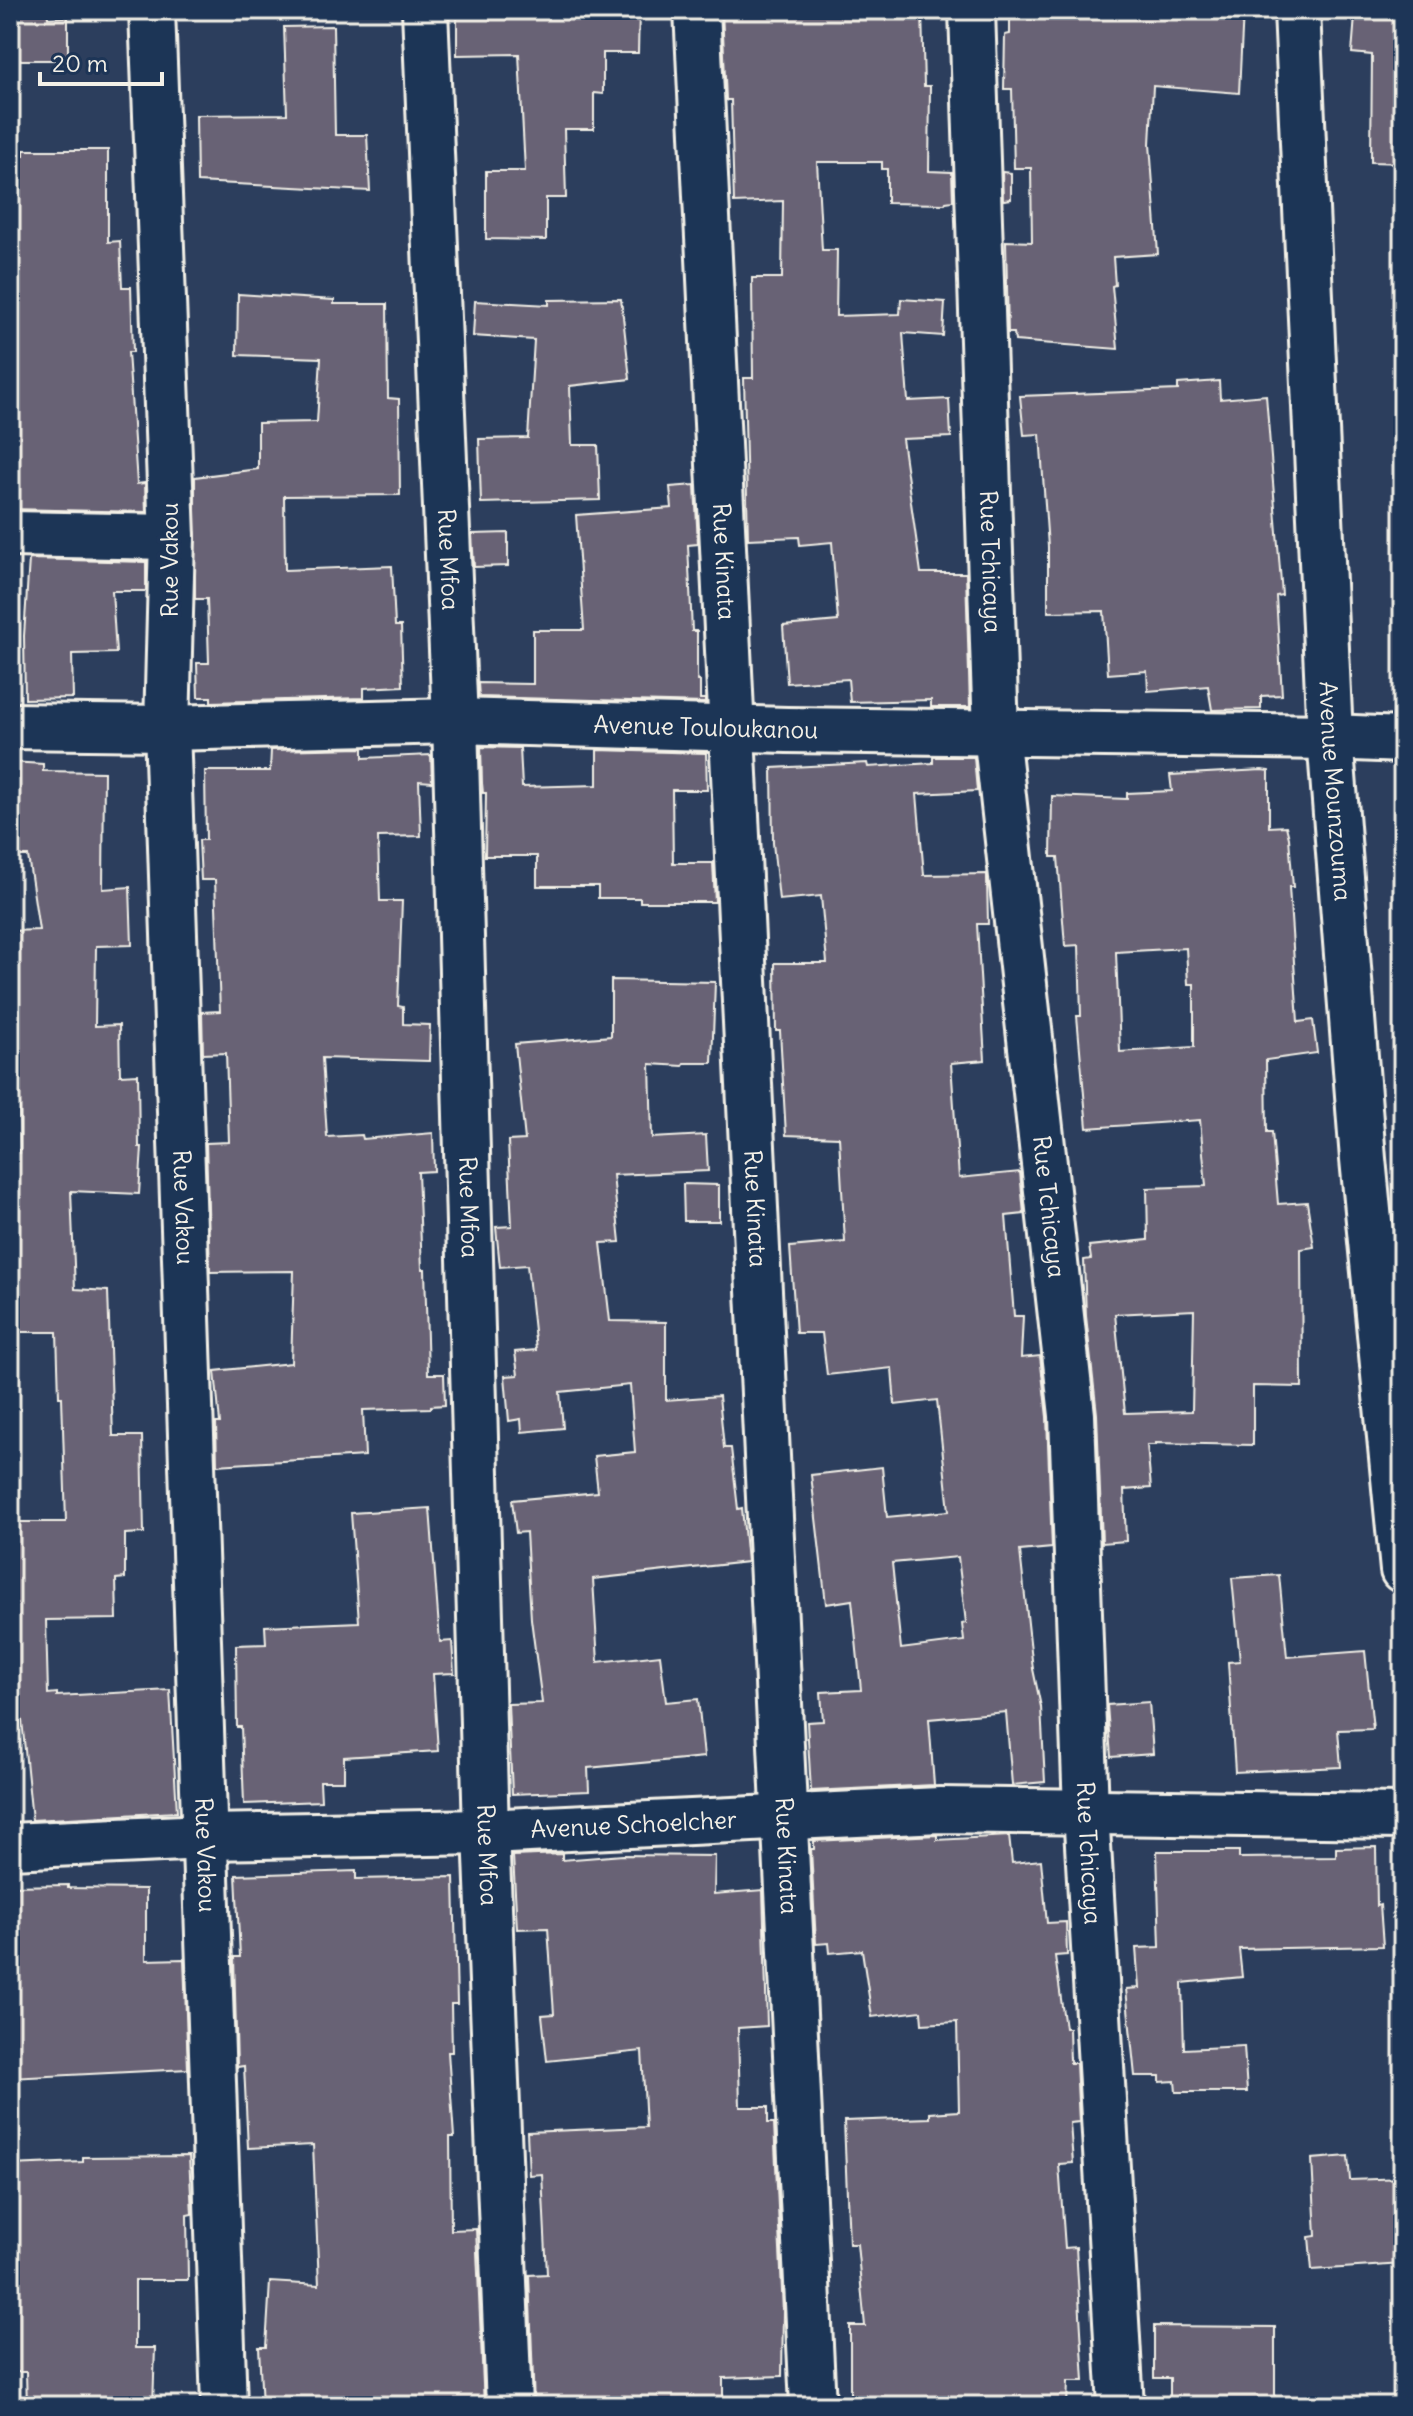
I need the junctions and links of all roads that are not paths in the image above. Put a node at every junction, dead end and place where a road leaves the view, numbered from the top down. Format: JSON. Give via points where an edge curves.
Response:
{"nodes":[{"id":1,"x":152,"y":10,"type":"edge"},
{"id":2,"x":425,"y":10,"type":"edge"},
{"id":3,"x":697,"y":10,"type":"edge"},
{"id":4,"x":972,"y":10,"type":"edge"},
{"id":5,"x":1297,"y":10,"type":"edge"},
{"id":6,"x":10,"y":534,"type":"edge"},
{"id":7,"x":172,"y":537,"type":"junction"},
{"id":8,"x":455,"y":721,"type":"junction"},
{"id":9,"x":10,"y":726,"type":"edge"},
{"id":10,"x":167,"y":728,"type":"junction"},
{"id":11,"x":734,"y":729,"type":"junction"},
{"id":12,"x":996,"y":733,"type":"junction"},
{"id":13,"x":1330,"y":737,"type":"junction"},
{"id":14,"x":1403,"y":740,"type":"edge"},
{"id":15,"x":1403,"y":1570,"type":"edge"},
{"id":16,"x":1086,"y":1811,"type":"junction"},
{"id":17,"x":1403,"y":1816,"type":"edge"},
{"id":18,"x":784,"y":1817,"type":"junction"},
{"id":19,"x":486,"y":1832,"type":"junction"},
{"id":20,"x":205,"y":1837,"type":"junction"},
{"id":21,"x":10,"y":1846,"type":"edge"},
{"id":22,"x":224,"y":2406,"type":"edge"},
{"id":23,"x":509,"y":2406,"type":"edge"},
{"id":24,"x":813,"y":2406,"type":"edge"},
{"id":25,"x":1121,"y":2406,"type":"edge"}],
"edges":[{"from":1,"to":7,"type":"street","name":"Rue Vakou"},
{"from":2,"to":8,"type":"street","name":"Rue Mfoa"},
{"from":3,"to":11,"type":"street","name":"Rue Kinata"},
{"from":4,"to":12,"type":"street","name":"Rue Tchicaya"},
{"from":5,"to":13,"type":"street","name":"Avenue Mounzouma"},
{"from":6,"to":7,"type":"street"},
{"from":7,"to":10,"type":"street","name":"Rue Vakou"},
{"from":8,"to":10,"type":"street","name":"Avenue Touloukanou"},
{"from":8,"to":11,"type":"street","name":"Avenue Touloukanou"},
{"from":8,"to":19,"type":"street","name":"Rue Mfoa"},
{"from":9,"to":10,"type":"street","name":"Avenue Touloukanou"},
{"from":10,"to":20,"type":"street","name":"Rue Vakou"},
{"from":11,"to":12,"type":"street","name":"Avenue Touloukanou"},
{"from":11,"to":18,"type":"street","name":"Rue Kinata"},
{"from":12,"to":13,"type":"street","name":"Avenue Touloukanou"},
{"from":12,"to":16,"type":"street","name":"Rue Tchicaya","via":[[1072,1415]]},
{"from":13,"to":14,"type":"street","name":"Avenue Touloukanou"},
{"from":13,"to":15,"type":"street","name":"Avenue Mounzouma","via":[[1361,1143]]},
{"from":16,"to":17,"type":"street","name":"Avenue Schoelcher"},
{"from":16,"to":18,"type":"street","name":"Avenue Schoelcher"},
{"from":16,"to":25,"type":"street","name":"Rue Tchicaya"},
{"from":18,"to":19,"type":"street","name":"Avenue Schoelcher"},
{"from":18,"to":24,"type":"street","name":"Rue Kinata"},
{"from":19,"to":20,"type":"street","name":"Avenue Schoelcher"},
{"from":19,"to":23,"type":"street","name":"Rue Mfoa"},
{"from":20,"to":21,"type":"street","name":"Avenue Schoelcher"},
{"from":20,"to":22,"type":"street","name":"Rue Vakou"}]}
